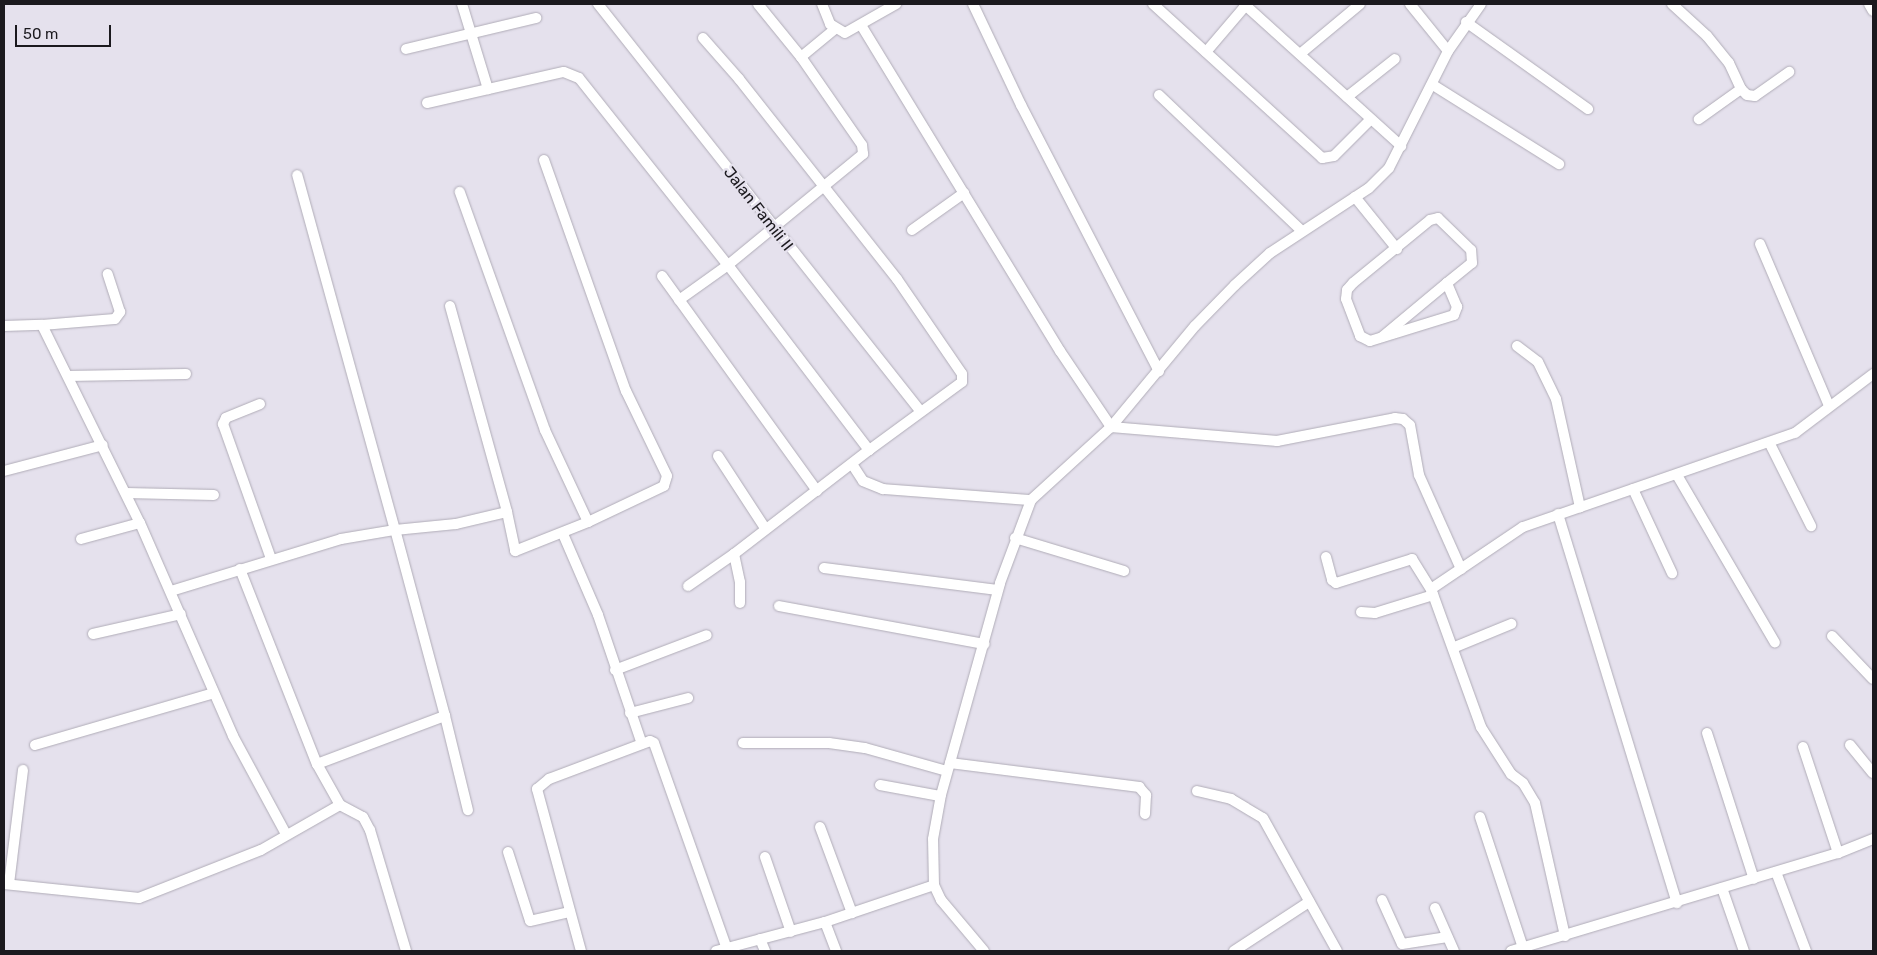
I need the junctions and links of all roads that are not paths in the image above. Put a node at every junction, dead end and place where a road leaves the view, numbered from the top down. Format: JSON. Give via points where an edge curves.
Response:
{"nodes":[{"id":1,"x":462,"y":4,"type":"edge"},
{"id":2,"x":598,"y":4,"type":"edge"},
{"id":3,"x":758,"y":4,"type":"edge"},
{"id":4,"x":822,"y":4,"type":"edge"},
{"id":5,"x":896,"y":4,"type":"edge"},
{"id":6,"x":973,"y":4,"type":"edge"},
{"id":7,"x":1153,"y":4,"type":"edge"},
{"id":8,"x":1246,"y":4,"type":"edge"},
{"id":9,"x":1360,"y":4,"type":"edge"},
{"id":10,"x":1410,"y":4,"type":"edge"},
{"id":11,"x":1481,"y":4,"type":"edge"},
{"id":12,"x":1672,"y":4,"type":"edge"},
{"id":13,"x":1869,"y":4,"type":"edge"},
{"id":14,"x":1873,"y":11,"type":"edge"},
{"id":15,"x":536,"y":18,"type":"dead end"},
{"id":16,"x":1466,"y":22,"type":"junction"},
{"id":17,"x":861,"y":25,"type":"junction"},
{"id":18,"x":834,"y":29,"type":"junction"},
{"id":19,"x":471,"y":32,"type":"junction"},
{"id":20,"x":703,"y":38,"type":"dead end"},
{"id":21,"x":406,"y":49,"type":"dead end"},
{"id":22,"x":1448,"y":51,"type":"junction"},
{"id":23,"x":1206,"y":52,"type":"junction"},
{"id":24,"x":1300,"y":54,"type":"junction"},
{"id":25,"x":801,"y":57,"type":"junction"},
{"id":26,"x":1395,"y":59,"type":"dead end"},
{"id":27,"x":1789,"y":72,"type":"dead end"},
{"id":28,"x":1432,"y":85,"type":"junction"},
{"id":29,"x":488,"y":89,"type":"junction"},
{"id":30,"x":1741,"y":89,"type":"junction"},
{"id":31,"x":1159,"y":95,"type":"dead end"},
{"id":32,"x":1348,"y":97,"type":"junction"},
{"id":33,"x":427,"y":104,"type":"dead end"},
{"id":34,"x":1588,"y":109,"type":"dead end"},
{"id":35,"x":1371,"y":119,"type":"junction"},
{"id":36,"x":1699,"y":119,"type":"dead end"},
{"id":37,"x":1401,"y":146,"type":"junction"},
{"id":38,"x":544,"y":160,"type":"dead end"},
{"id":39,"x":1559,"y":164,"type":"dead end"},
{"id":40,"x":297,"y":175,"type":"dead end"},
{"id":41,"x":823,"y":184,"type":"junction"},
{"id":42,"x":460,"y":192,"type":"dead end"},
{"id":43,"x":964,"y":193,"type":"junction"},
{"id":44,"x":1355,"y":197,"type":"junction"},
{"id":45,"x":773,"y":229,"type":"junction"},
{"id":46,"x":912,"y":230,"type":"dead end"},
{"id":47,"x":1301,"y":230,"type":"junction"},
{"id":48,"x":1760,"y":244,"type":"dead end"},
{"id":49,"x":1397,"y":249,"type":"junction"},
{"id":50,"x":728,"y":265,"type":"junction"},
{"id":51,"x":108,"y":274,"type":"dead end"},
{"id":52,"x":662,"y":276,"type":"dead end"},
{"id":53,"x":1447,"y":283,"type":"junction"},
{"id":54,"x":680,"y":300,"type":"junction"},
{"id":55,"x":450,"y":306,"type":"dead end"},
{"id":56,"x":42,"y":325,"type":"junction"},
{"id":57,"x":4,"y":326,"type":"edge"},
{"id":58,"x":1382,"y":337,"type":"junction"},
{"id":59,"x":1517,"y":346,"type":"dead end"},
{"id":60,"x":1159,"y":371,"type":"junction"},
{"id":61,"x":186,"y":374,"type":"dead end"},
{"id":62,"x":1873,"y":374,"type":"edge"},
{"id":63,"x":68,"y":376,"type":"junction"},
{"id":64,"x":260,"y":404,"type":"dead end"},
{"id":65,"x":1829,"y":406,"type":"junction"},
{"id":66,"x":921,"y":412,"type":"junction"},
{"id":67,"x":1111,"y":427,"type":"junction"},
{"id":68,"x":1770,"y":444,"type":"junction"},
{"id":69,"x":103,"y":445,"type":"junction"},
{"id":70,"x":868,"y":450,"type":"junction"},
{"id":71,"x":718,"y":456,"type":"dead end"},
{"id":72,"x":852,"y":464,"type":"junction"},
{"id":73,"x":4,"y":471,"type":"edge"},
{"id":74,"x":1677,"y":475,"type":"junction"},
{"id":75,"x":1633,"y":489,"type":"junction"},
{"id":76,"x":817,"y":491,"type":"junction"},
{"id":77,"x":126,"y":493,"type":"junction"},
{"id":78,"x":214,"y":495,"type":"dead end"},
{"id":79,"x":1031,"y":500,"type":"junction"},
{"id":80,"x":1580,"y":507,"type":"junction"},
{"id":81,"x":508,"y":512,"type":"junction"},
{"id":82,"x":1558,"y":514,"type":"junction"},
{"id":83,"x":588,"y":522,"type":"junction"},
{"id":84,"x":140,"y":523,"type":"junction"},
{"id":85,"x":1811,"y":526,"type":"dead end"},
{"id":86,"x":766,"y":528,"type":"junction"},
{"id":87,"x":395,"y":530,"type":"junction"},
{"id":88,"x":563,"y":534,"type":"junction"},
{"id":89,"x":1015,"y":538,"type":"junction"},
{"id":90,"x":81,"y":539,"type":"dead end"},
{"id":91,"x":734,"y":554,"type":"junction"},
{"id":92,"x":1326,"y":557,"type":"dead end"},
{"id":93,"x":271,"y":559,"type":"junction"},
{"id":94,"x":824,"y":568,"type":"dead end"},
{"id":95,"x":240,"y":569,"type":"junction"},
{"id":96,"x":1461,"y":569,"type":"junction"},
{"id":97,"x":1124,"y":571,"type":"dead end"},
{"id":98,"x":1672,"y":573,"type":"dead end"},
{"id":99,"x":688,"y":586,"type":"dead end"},
{"id":100,"x":998,"y":590,"type":"junction"},
{"id":101,"x":172,"y":591,"type":"junction"},
{"id":102,"x":1432,"y":592,"type":"junction"},
{"id":103,"x":740,"y":603,"type":"dead end"},
{"id":104,"x":779,"y":606,"type":"dead end"},
{"id":105,"x":1361,"y":612,"type":"dead end"},
{"id":106,"x":181,"y":614,"type":"junction"},
{"id":107,"x":1511,"y":624,"type":"dead end"},
{"id":108,"x":93,"y":634,"type":"dead end"},
{"id":109,"x":707,"y":635,"type":"dead end"},
{"id":110,"x":1832,"y":636,"type":"dead end"},
{"id":111,"x":1775,"y":643,"type":"dead end"},
{"id":112,"x":985,"y":644,"type":"junction"},
{"id":113,"x":1455,"y":647,"type":"junction"},
{"id":114,"x":615,"y":670,"type":"junction"},
{"id":115,"x":1873,"y":679,"type":"edge"},
{"id":116,"x":214,"y":694,"type":"junction"},
{"id":117,"x":688,"y":698,"type":"dead end"},
{"id":118,"x":630,"y":713,"type":"junction"},
{"id":119,"x":445,"y":716,"type":"junction"},
{"id":120,"x":1707,"y":734,"type":"dead end"},
{"id":121,"x":743,"y":743,"type":"dead end"},
{"id":122,"x":642,"y":744,"type":"junction"},
{"id":123,"x":35,"y":745,"type":"dead end"},
{"id":124,"x":1850,"y":745,"type":"dead end"},
{"id":125,"x":1803,"y":747,"type":"dead end"},
{"id":126,"x":316,"y":764,"type":"junction"},
{"id":127,"x":949,"y":767,"type":"junction"},
{"id":128,"x":23,"y":770,"type":"dead end"},
{"id":129,"x":1873,"y":773,"type":"edge"},
{"id":130,"x":880,"y":785,"type":"dead end"},
{"id":131,"x":1197,"y":791,"type":"dead end"},
{"id":132,"x":940,"y":796,"type":"junction"},
{"id":133,"x":340,"y":805,"type":"junction"},
{"id":134,"x":468,"y":810,"type":"dead end"},
{"id":135,"x":1146,"y":814,"type":"dead end"},
{"id":136,"x":1480,"y":817,"type":"dead end"},
{"id":137,"x":820,"y":827,"type":"dead end"},
{"id":138,"x":286,"y":834,"type":"junction"},
{"id":139,"x":1873,"y":839,"type":"edge"},
{"id":140,"x":508,"y":852,"type":"dead end"},
{"id":141,"x":1838,"y":853,"type":"junction"},
{"id":142,"x":765,"y":857,"type":"dead end"},
{"id":143,"x":1776,"y":872,"type":"junction"},
{"id":144,"x":1754,"y":879,"type":"junction"},
{"id":145,"x":6,"y":884,"type":"edge"},
{"id":146,"x":934,"y":885,"type":"junction"},
{"id":147,"x":1722,"y":888,"type":"junction"},
{"id":148,"x":1382,"y":900,"type":"dead end"},
{"id":149,"x":1309,"y":902,"type":"junction"},
{"id":150,"x":1677,"y":902,"type":"junction"},
{"id":151,"x":1434,"y":908,"type":"dead end"},
{"id":152,"x":570,"y":912,"type":"junction"},
{"id":153,"x":852,"y":914,"type":"junction"},
{"id":154,"x":825,"y":922,"type":"junction"},
{"id":155,"x":791,"y":932,"type":"junction"},
{"id":156,"x":1565,"y":936,"type":"junction"},
{"id":157,"x":1447,"y":937,"type":"junction"},
{"id":158,"x":760,"y":940,"type":"junction"},
{"id":159,"x":1523,"y":948,"type":"junction"},
{"id":160,"x":727,"y":949,"type":"junction"},
{"id":161,"x":406,"y":951,"type":"edge"},
{"id":162,"x":581,"y":951,"type":"edge"},
{"id":163,"x":716,"y":951,"type":"edge"},
{"id":164,"x":765,"y":951,"type":"edge"},
{"id":165,"x":836,"y":951,"type":"edge"},
{"id":166,"x":984,"y":951,"type":"edge"},
{"id":167,"x":1234,"y":951,"type":"edge"},
{"id":168,"x":1337,"y":951,"type":"edge"},
{"id":169,"x":1454,"y":951,"type":"edge"},
{"id":170,"x":1511,"y":951,"type":"edge"},
{"id":171,"x":1744,"y":951,"type":"edge"},
{"id":172,"x":1806,"y":951,"type":"edge"}],
"edges":[{"from":1,"to":19,"type":"street"},
{"from":2,"to":45,"type":"street","name":"Jalan Famili II"},
{"from":3,"to":25,"type":"street"},
{"from":4,"to":18,"type":"street"},
{"from":5,"to":17,"type":"street"},
{"from":6,"to":60,"type":"street","via":[[1021,105]]},
{"from":7,"to":23,"type":"street"},
{"from":8,"to":23,"type":"street"},
{"from":8,"to":24,"type":"street"},
{"from":9,"to":24,"type":"street"},
{"from":10,"to":22,"type":"street"},
{"from":11,"to":16,"type":"street"},
{"from":12,"to":30,"type":"street","via":[[1707,36],[1729,63]]},
{"from":13,"to":14,"type":"street"},
{"from":15,"to":19,"type":"street"},
{"from":16,"to":22,"type":"street"},
{"from":16,"to":34,"type":"street"},
{"from":17,"to":18,"type":"street","via":[[845,32]]},
{"from":17,"to":43,"type":"street"},
{"from":18,"to":25,"type":"street"},
{"from":19,"to":21,"type":"street"},
{"from":19,"to":29,"type":"street"},
{"from":20,"to":41,"type":"street"},
{"from":22,"to":28,"type":"street"},
{"from":23,"to":35,"type":"street","via":[[1322,158],[1334,156]]},
{"from":24,"to":32,"type":"street"},
{"from":25,"to":41,"type":"street","via":[[863,149],[863,154]]},
{"from":26,"to":32,"type":"street"},
{"from":27,"to":30,"type":"street","via":[[1755,96],[1747,95]]},
{"from":28,"to":37,"type":"street"},
{"from":28,"to":39,"type":"street"},
{"from":29,"to":33,"type":"street"},
{"from":29,"to":50,"type":"street","via":[[564,72],[579,78]]},
{"from":30,"to":36,"type":"street"},
{"from":31,"to":47,"type":"street"},
{"from":32,"to":35,"type":"street"},
{"from":35,"to":37,"type":"street"},
{"from":37,"to":44,"type":"street","via":[[1389,168]]},
{"from":38,"to":83,"type":"street","via":[[626,390],[667,476],[664,486]]},
{"from":40,"to":87,"type":"street"},
{"from":41,"to":45,"type":"street"},
{"from":41,"to":66,"type":"street","via":[[897,279],[962,374],[962,382]]},
{"from":42,"to":83,"type":"street","via":[[545,430]]},
{"from":43,"to":46,"type":"street"},
{"from":43,"to":67,"type":"street","via":[[1060,351]]},
{"from":44,"to":47,"type":"street"},
{"from":44,"to":49,"type":"street"},
{"from":45,"to":50,"type":"street"},
{"from":45,"to":66,"type":"street","name":"Jalan Famili II"},
{"from":47,"to":60,"type":"street","via":[[1235,285],[1195,326]]},
{"from":48,"to":65,"type":"street"},
{"from":49,"to":53,"type":"street","via":[[1430,220],[1438,218],[1443,221],[1473,256],[1472,263]]},
{"from":49,"to":58,"type":"street","via":[[1347,290],[1346,299],[1360,336],[1370,341]]},
{"from":50,"to":54,"type":"street"},
{"from":50,"to":70,"type":"street"},
{"from":51,"to":56,"type":"street","via":[[120,312],[115,319]]},
{"from":52,"to":54,"type":"street"},
{"from":53,"to":58,"type":"street"},
{"from":53,"to":58,"type":"street","via":[[1457,307],[1454,315]]},
{"from":54,"to":76,"type":"street"},
{"from":55,"to":81,"type":"street"},
{"from":56,"to":57,"type":"street"},
{"from":56,"to":63,"type":"street"},
{"from":59,"to":80,"type":"street","via":[[1538,362],[1553,391],[1561,413]]},
{"from":60,"to":67,"type":"street"},
{"from":61,"to":63,"type":"street"},
{"from":62,"to":65,"type":"street"},
{"from":63,"to":69,"type":"street"},
{"from":64,"to":93,"type":"street","via":[[226,418],[224,424]]},
{"from":65,"to":68,"type":"street","via":[[1795,433]]},
{"from":66,"to":70,"type":"street"},
{"from":67,"to":79,"type":"street"},
{"from":67,"to":96,"type":"street","via":[[1278,441],[1403,419],[1410,425],[1419,475]]},
{"from":68,"to":74,"type":"street"},
{"from":68,"to":85,"type":"street"},
{"from":69,"to":73,"type":"street"},
{"from":69,"to":77,"type":"street"},
{"from":70,"to":72,"type":"street"},
{"from":71,"to":86,"type":"street"},
{"from":72,"to":76,"type":"street"},
{"from":72,"to":79,"type":"street","via":[[863,481],[883,489]]},
{"from":74,"to":75,"type":"street"},
{"from":74,"to":111,"type":"street"},
{"from":75,"to":80,"type":"street"},
{"from":75,"to":98,"type":"street"},
{"from":76,"to":86,"type":"street"},
{"from":77,"to":78,"type":"street"},
{"from":77,"to":84,"type":"street"},
{"from":79,"to":89,"type":"street"},
{"from":80,"to":82,"type":"street"},
{"from":81,"to":87,"type":"street","via":[[456,524]]},
{"from":81,"to":88,"type":"street","via":[[515,551]]},
{"from":82,"to":96,"type":"street","via":[[1508,535]]},
{"from":82,"to":150,"type":"street"},
{"from":83,"to":88,"type":"street"},
{"from":84,"to":90,"type":"street"},
{"from":84,"to":101,"type":"street"},
{"from":86,"to":91,"type":"street"},
{"from":87,"to":93,"type":"street","via":[[341,539]]},
{"from":87,"to":119,"type":"street"},
{"from":88,"to":114,"type":"street","via":[[598,615]]},
{"from":89,"to":97,"type":"street"},
{"from":89,"to":100,"type":"street"},
{"from":91,"to":99,"type":"street"},
{"from":91,"to":103,"type":"street","via":[[740,582]]},
{"from":92,"to":102,"type":"street","via":[[1332,580],[1336,583],[1412,559]]},
{"from":93,"to":95,"type":"street"},
{"from":94,"to":100,"type":"street"},
{"from":95,"to":101,"type":"street"},
{"from":95,"to":126,"type":"street"},
{"from":96,"to":102,"type":"street"},
{"from":100,"to":112,"type":"street"},
{"from":101,"to":106,"type":"street"},
{"from":102,"to":105,"type":"street","via":[[1375,613]]},
{"from":102,"to":113,"type":"street"},
{"from":104,"to":112,"type":"street"},
{"from":106,"to":108,"type":"street"},
{"from":106,"to":116,"type":"street"},
{"from":107,"to":113,"type":"street"},
{"from":109,"to":114,"type":"street"},
{"from":110,"to":115,"type":"street"},
{"from":112,"to":127,"type":"street"},
{"from":113,"to":156,"type":"street","via":[[1481,727],[1535,803]]},
{"from":114,"to":118,"type":"street"},
{"from":116,"to":123,"type":"street"},
{"from":116,"to":138,"type":"street"},
{"from":117,"to":118,"type":"street"},
{"from":118,"to":122,"type":"street"},
{"from":119,"to":126,"type":"street"},
{"from":119,"to":134,"type":"street"},
{"from":120,"to":144,"type":"street"},
{"from":121,"to":127,"type":"street","via":[[829,743]]},
{"from":122,"to":152,"type":"street","via":[[549,779],[537,789]]},
{"from":122,"to":160,"type":"street","via":[[654,743]]},
{"from":124,"to":129,"type":"street"},
{"from":125,"to":141,"type":"street"},
{"from":126,"to":133,"type":"street"},
{"from":127,"to":132,"type":"street"},
{"from":127,"to":135,"type":"street","via":[[1139,787],[1146,795]]},
{"from":128,"to":145,"type":"street"},
{"from":130,"to":132,"type":"street"},
{"from":131,"to":149,"type":"street","via":[[1231,799],[1263,818]]},
{"from":132,"to":146,"type":"street","via":[[933,839]]},
{"from":133,"to":138,"type":"street"},
{"from":133,"to":161,"type":"street","via":[[363,818],[370,830]]},
{"from":136,"to":159,"type":"street"},
{"from":137,"to":153,"type":"street"},
{"from":138,"to":145,"type":"street","via":[[235,862],[139,898]]},
{"from":139,"to":141,"type":"street"},
{"from":140,"to":152,"type":"street","via":[[530,921]]},
{"from":141,"to":143,"type":"street"},
{"from":142,"to":155,"type":"street"},
{"from":143,"to":144,"type":"street"},
{"from":143,"to":172,"type":"street"},
{"from":144,"to":147,"type":"street"},
{"from":146,"to":153,"type":"street"},
{"from":146,"to":166,"type":"street","via":[[950,912]]},
{"from":147,"to":150,"type":"street"},
{"from":147,"to":171,"type":"street"},
{"from":148,"to":157,"type":"street","via":[[1402,944]]},
{"from":149,"to":167,"type":"street"},
{"from":149,"to":168,"type":"street"},
{"from":150,"to":156,"type":"street"},
{"from":151,"to":157,"type":"street"},
{"from":152,"to":162,"type":"street"},
{"from":153,"to":154,"type":"street"},
{"from":154,"to":155,"type":"street"},
{"from":154,"to":165,"type":"street"},
{"from":155,"to":158,"type":"street"},
{"from":156,"to":159,"type":"street"},
{"from":157,"to":169,"type":"street"},
{"from":158,"to":160,"type":"street"},
{"from":158,"to":164,"type":"street"},
{"from":159,"to":170,"type":"street"},
{"from":160,"to":163,"type":"street"}]}
